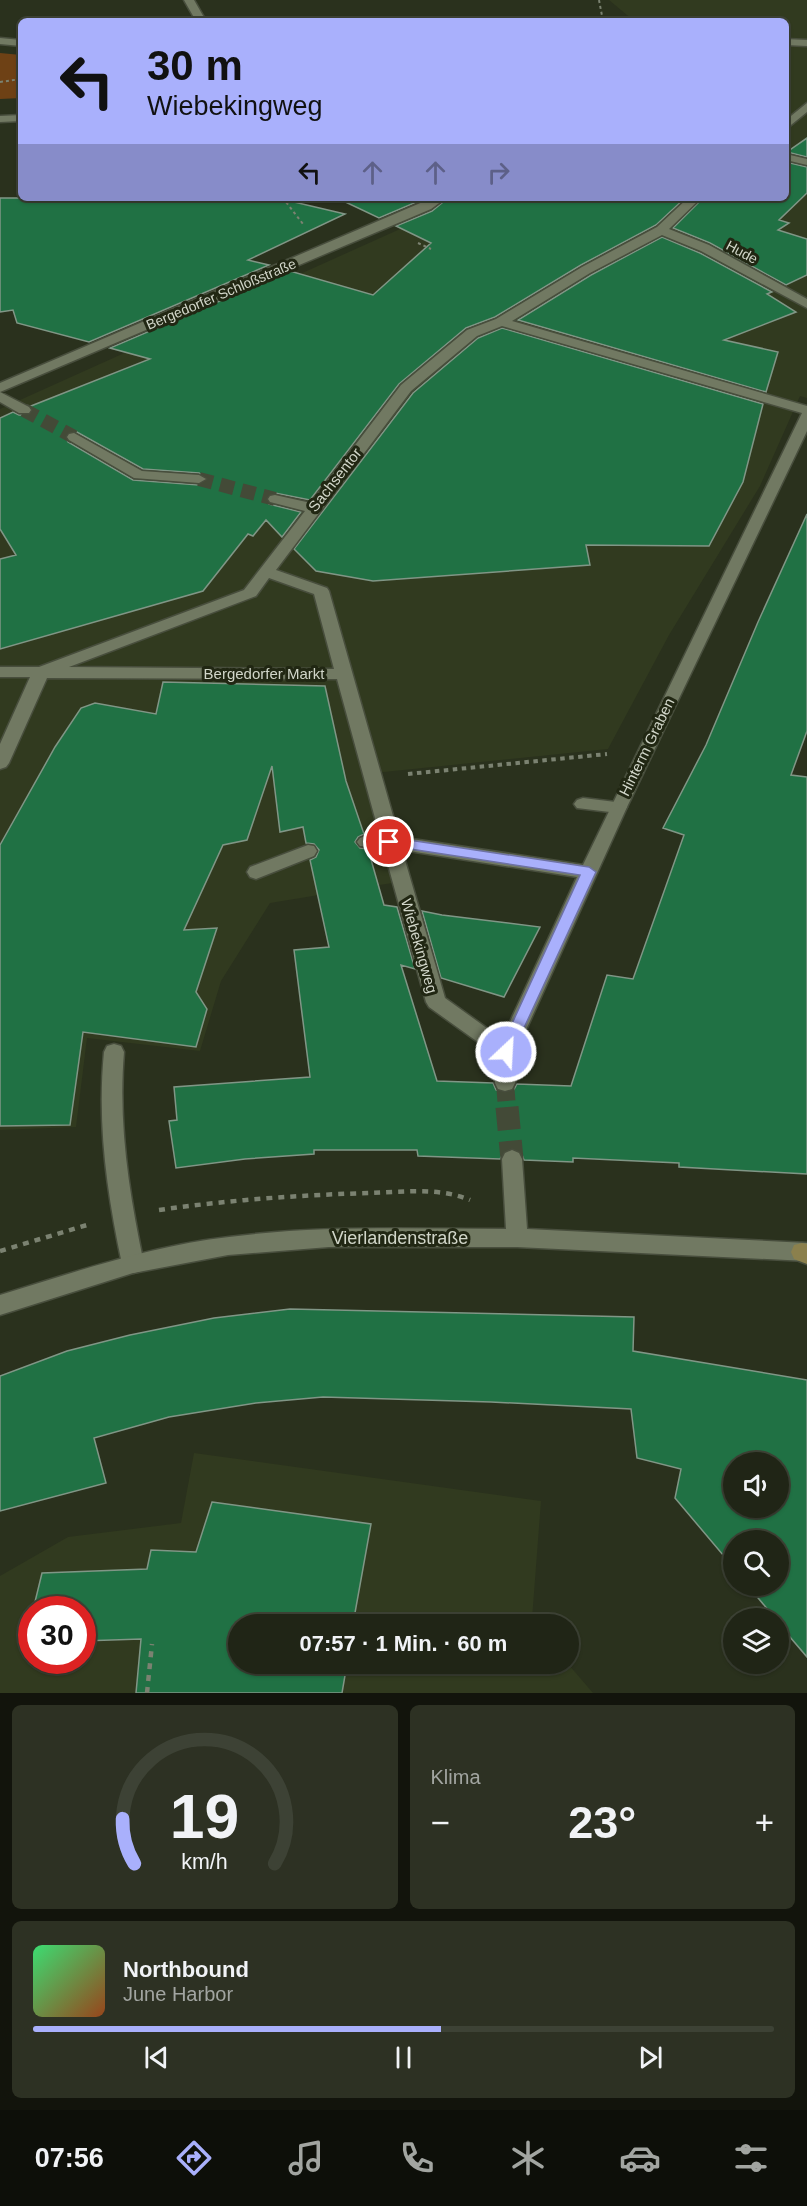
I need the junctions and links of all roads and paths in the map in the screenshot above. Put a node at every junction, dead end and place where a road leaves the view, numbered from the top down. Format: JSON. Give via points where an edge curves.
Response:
{"nodes":[{"id":1,"x":189,"y":0,"type":"edge"},
{"id":2,"x":599,"y":0,"type":"edge"},
{"id":3,"x":199,"y":18,"type":"edge"},
{"id":4,"x":602,"y":18,"type":"edge"},
{"id":5,"x":0,"y":41,"type":"edge"},
{"id":6,"x":789,"y":42,"type":"edge"},
{"id":7,"x":18,"y":43,"type":"edge"},
{"id":8,"x":807,"y":43,"type":"edge"},
{"id":9,"x":18,"y":79,"type":"edge"},
{"id":10,"x":0,"y":81,"type":"edge"},
{"id":11,"x":807,"y":106,"type":"edge"},
{"id":12,"x":18,"y":118,"type":"edge"},
{"id":13,"x":0,"y":119,"type":"edge"},
{"id":14,"x":789,"y":123,"type":"edge"},
{"id":15,"x":789,"y":158,"type":"edge"},
{"id":16,"x":807,"y":162,"type":"edge"},
{"id":17,"x":434,"y":201,"type":"edge"},
{"id":18,"x":692,"y":201,"type":"edge"},
{"id":19,"x":661,"y":230,"type":"junction"},
{"id":20,"x":807,"y":304,"type":"edge"},
{"id":21,"x":501,"y":322,"type":"junction"},
{"id":22,"x":1,"y":388,"type":"edge"},
{"id":23,"x":24,"y":410,"type":"tunnel mouth"},
{"id":24,"x":807,"y":410,"type":"edge"},
{"id":25,"x":807,"y":416,"type":"edge"},
{"id":26,"x":74,"y":437,"type":"tunnel mouth"},
{"id":27,"x":199,"y":478,"type":"tunnel mouth"},
{"id":28,"x":275,"y":499,"type":"tunnel mouth"},
{"id":29,"x":312,"y":508,"type":"junction"},
{"id":30,"x":267,"y":572,"type":"junction"},
{"id":31,"x":0,"y":672,"type":"edge"},
{"id":32,"x":41,"y":672,"type":"junction"},
{"id":33,"x":344,"y":674,"type":"junction"},
{"id":34,"x":647,"y":749,"type":"junction"},
{"id":35,"x":0,"y":763,"type":"edge"},
{"id":36,"x":372,"y":778,"type":"junction"},
{"id":37,"x":584,"y":804,"type":"dead end"},
{"id":38,"x":618,"y":807,"type":"junction"},
{"id":39,"x":366,"y":842,"type":"dead end"},
{"id":40,"x":389,"y":842,"type":"junction"},
{"id":41,"x":308,"y":851,"type":"dead end"},
{"id":42,"x":256,"y":872,"type":"dead end"},
{"id":43,"x":589,"y":872,"type":"junction"},
{"id":44,"x":114,"y":1052,"type":"dead end"},
{"id":45,"x":506,"y":1052,"type":"junction"},
{"id":46,"x":506,"y":1083,"type":"tunnel mouth"},
{"id":47,"x":512,"y":1159,"type":"tunnel mouth"},
{"id":48,"x":517,"y":1238,"type":"junction"},
{"id":49,"x":805,"y":1253,"type":"edge"},
{"id":50,"x":133,"y":1264,"type":"junction"},
{"id":51,"x":0,"y":1305,"type":"edge"},
{"id":52,"x":152,"y":1644,"type":"dead end"},
{"id":53,"x":147,"y":1693,"type":"edge"}],
"edges":[{"from":1,"to":3,"type":"street"},
{"from":2,"to":4,"type":"path"},
{"from":5,"to":7,"type":"street"},
{"from":6,"to":8,"type":"street"},
{"from":9,"to":10,"type":"path"},
{"from":11,"to":14,"type":"street"},
{"from":12,"to":13,"type":"street"},
{"from":15,"to":16,"type":"street"},
{"from":17,"to":22,"type":"street","name":"Bergedorfer Schloßstraße"},
{"from":18,"to":19,"type":"street","name":"Sachsentor"},
{"from":19,"to":20,"type":"street","name":"Hude"},
{"from":19,"to":21,"type":"street","name":"Sachsentor"},
{"from":21,"to":24,"type":"street"},
{"from":21,"to":29,"type":"street","name":"Sachsentor","via":[[472,333],[406,388]]},
{"from":22,"to":23,"type":"street"},
{"from":25,"to":34,"type":"street","name":"Hinterm Graben"},
{"from":26,"to":27,"type":"street","via":[[139,475]]},
{"from":28,"to":29,"type":"street"},
{"from":29,"to":30,"type":"street","name":"Sachsentor"},
{"from":30,"to":32,"type":"street","name":"Sachsentor","via":[[250,593]]},
{"from":30,"to":33,"type":"street","name":"Bergedorfer Markt","via":[[321,591]]},
{"from":31,"to":32,"type":"street","name":"Bergedorfer Markt"},
{"from":32,"to":33,"type":"street","name":"Bergedorfer Markt"},
{"from":32,"to":35,"type":"street"},
{"from":33,"to":36,"type":"street","name":"Wiebekingweg"},
{"from":34,"to":36,"type":"path"},
{"from":34,"to":38,"type":"street","name":"Hinterm Graben"},
{"from":36,"to":40,"type":"street","name":"Wiebekingweg"},
{"from":37,"to":38,"type":"street"},
{"from":38,"to":43,"type":"street","name":"Hinterm Graben"},
{"from":39,"to":40,"type":"street"},
{"from":40,"to":43,"type":"street"},
{"from":40,"to":45,"type":"street","name":"Wiebekingweg","via":[[436,1002]]},
{"from":41,"to":42,"type":"street"},
{"from":43,"to":45,"type":"street","name":"Hinterm Graben"},
{"from":44,"to":50,"type":"street","via":[[110,1082],[116,1181]]},
{"from":45,"to":46,"type":"street","name":"Hinterm Graben"},
{"from":47,"to":48,"type":"street"},
{"from":48,"to":49,"type":"street","name":"Vierlandenstraße"},
{"from":48,"to":50,"type":"street","name":"Vierlandenstraße","via":[[329,1238],[228,1246]]},
{"from":50,"to":51,"type":"street","name":"Vierlandenstraße"},
{"from":52,"to":53,"type":"path"}]}
